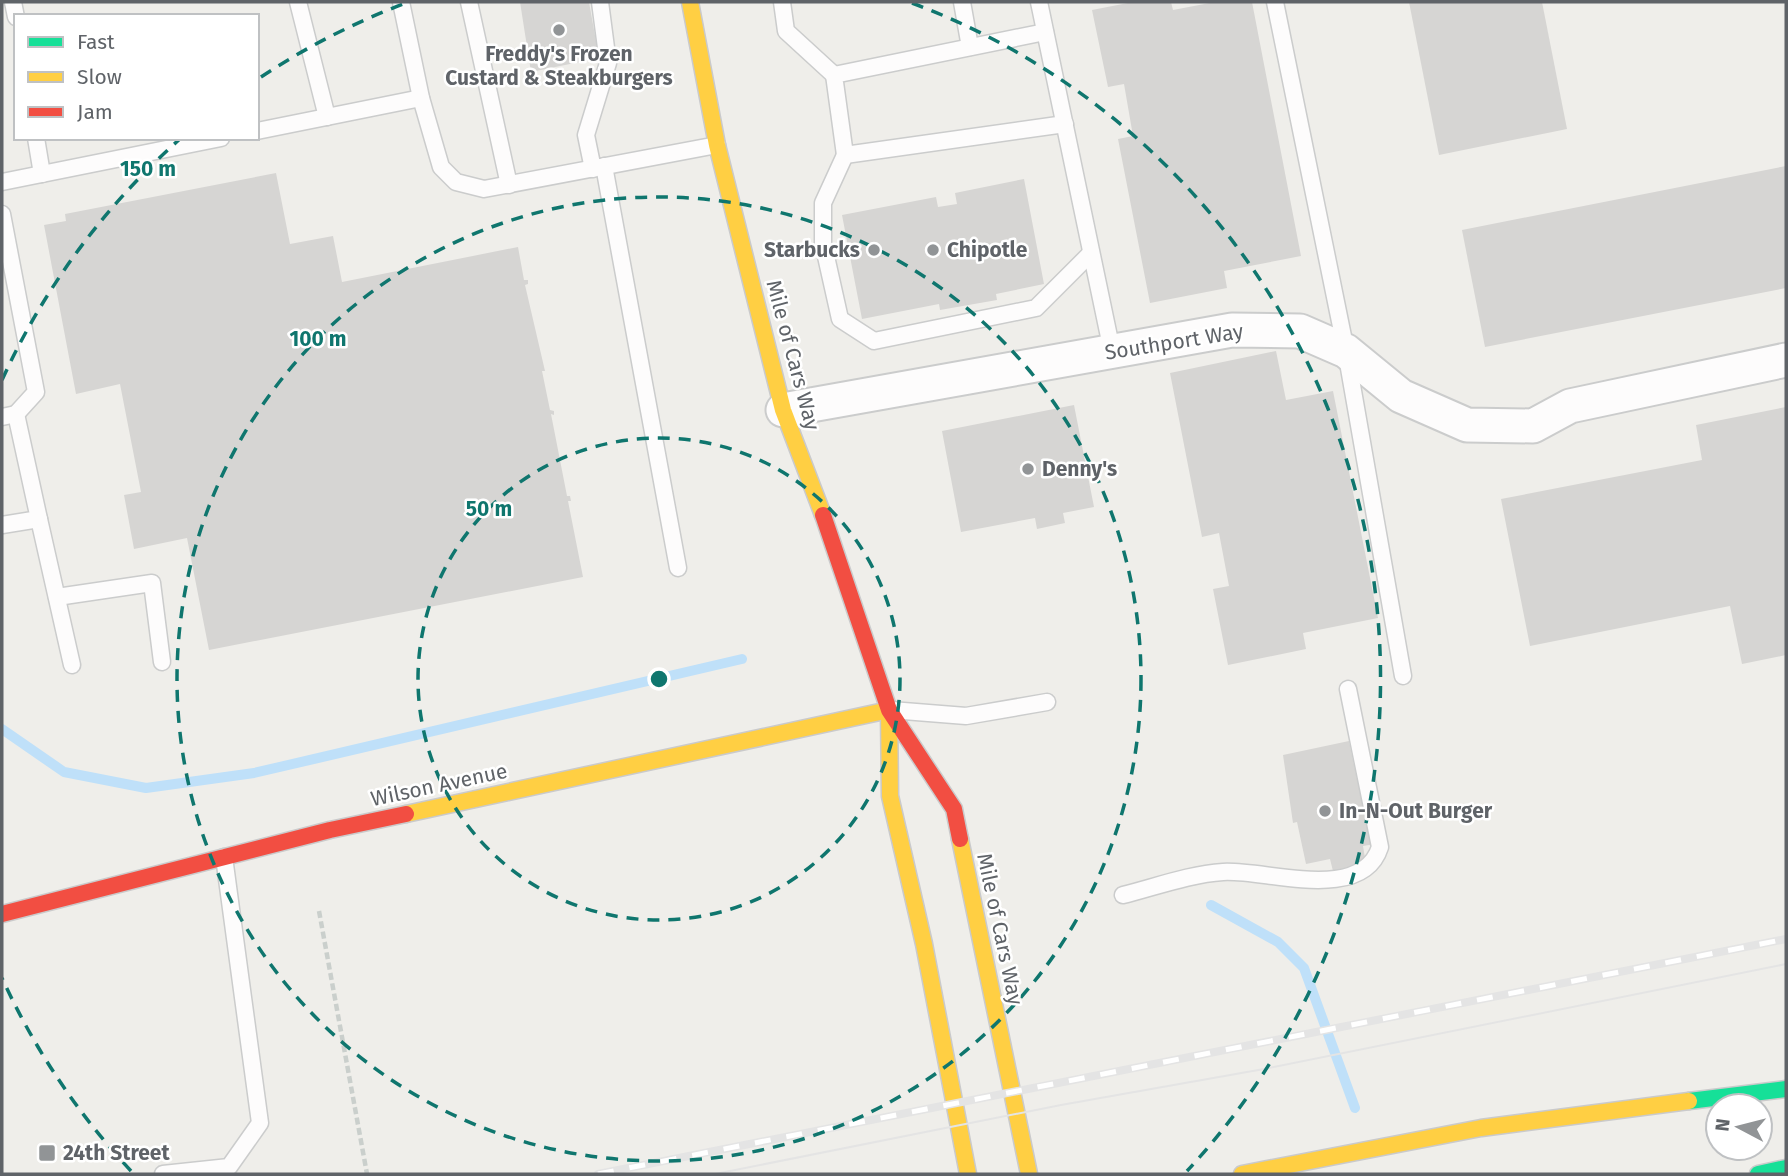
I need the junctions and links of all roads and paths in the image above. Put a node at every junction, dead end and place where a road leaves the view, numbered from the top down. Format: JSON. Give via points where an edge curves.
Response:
{"nodes":[{"id":1,"x":298,"y":2,"type":"edge"},
{"id":2,"x":401,"y":2,"type":"edge"},
{"id":3,"x":468,"y":2,"type":"edge"},
{"id":4,"x":600,"y":2,"type":"edge"},
{"id":5,"x":690,"y":2,"type":"edge"},
{"id":6,"x":782,"y":2,"type":"edge"},
{"id":7,"x":962,"y":2,"type":"edge"},
{"id":8,"x":1040,"y":2,"type":"edge"},
{"id":9,"x":1275,"y":2,"type":"edge"},
{"id":10,"x":1045,"y":32,"type":"junction"},
{"id":11,"x":970,"y":47,"type":"junction"},
{"id":12,"x":834,"y":75,"type":"junction"},
{"id":13,"x":421,"y":98,"type":"junction"},
{"id":14,"x":327,"y":117,"type":"junction"},
{"id":15,"x":1065,"y":124,"type":"junction"},
{"id":16,"x":259,"y":131,"type":"edge"},
{"id":17,"x":36,"y":140,"type":"edge"},
{"id":18,"x":211,"y":140,"type":"edge"},
{"id":19,"x":717,"y":145,"type":"junction"},
{"id":20,"x":845,"y":155,"type":"junction"},
{"id":21,"x":599,"y":168,"type":"junction"},
{"id":22,"x":42,"y":174,"type":"junction"},
{"id":23,"x":2,"y":182,"type":"edge"},
{"id":24,"x":509,"y":185,"type":"junction"},
{"id":25,"x":2,"y":215,"type":"edge"},
{"id":26,"x":1091,"y":253,"type":"junction"},
{"id":27,"x":1112,"y":351,"type":"junction"},
{"id":28,"x":1346,"y":351,"type":"junction"},
{"id":29,"x":1786,"y":360,"type":"edge"},
{"id":30,"x":783,"y":410,"type":"junction"},
{"id":31,"x":9,"y":415,"type":"edge"},
{"id":32,"x":39,"y":519,"type":"junction"},
{"id":33,"x":2,"y":525,"type":"edge"},
{"id":34,"x":678,"y":568,"type":"dead end"},
{"id":35,"x":57,"y":597,"type":"junction"},
{"id":36,"x":162,"y":662,"type":"dead end"},
{"id":37,"x":72,"y":665,"type":"dead end"},
{"id":38,"x":1403,"y":676,"type":"dead end"},
{"id":39,"x":1348,"y":689,"type":"dead end"},
{"id":40,"x":1046,"y":702,"type":"dead end"},
{"id":41,"x":889,"y":710,"type":"junction"},
{"id":42,"x":224,"y":857,"type":"junction"},
{"id":43,"x":1123,"y":895,"type":"dead end"},
{"id":44,"x":319,"y":911,"type":"dead end"},
{"id":45,"x":2,"y":914,"type":"edge"},
{"id":46,"x":1786,"y":1089,"type":"edge"},
{"id":47,"x":1786,"y":1168,"type":"edge"},
{"id":48,"x":163,"y":1174,"type":"edge"},
{"id":49,"x":367,"y":1174,"type":"edge"},
{"id":50,"x":968,"y":1174,"type":"edge"},
{"id":51,"x":1029,"y":1174,"type":"edge"},
{"id":52,"x":1242,"y":1174,"type":"edge"},
{"id":53,"x":1758,"y":1174,"type":"edge"}],
"edges":[{"from":1,"to":14,"type":"lane"},
{"from":2,"to":13,"type":"lane"},
{"from":3,"to":24,"type":"lane"},
{"from":4,"to":21,"type":"lane","via":[[608,63],[586,135]]},
{"from":5,"to":19,"type":"main road","name":"Mile of Cars Way"},
{"from":6,"to":12,"type":"lane","via":[[786,31]]},
{"from":7,"to":11,"type":"lane"},
{"from":8,"to":10,"type":"lane"},
{"from":9,"to":28,"type":"lane"},
{"from":10,"to":11,"type":"lane"},
{"from":10,"to":15,"type":"lane"},
{"from":11,"to":12,"type":"lane"},
{"from":12,"to":20,"type":"lane"},
{"from":13,"to":14,"type":"lane"},
{"from":13,"to":24,"type":"lane","via":[[441,167],[456,182],[484,189]]},
{"from":14,"to":16,"type":"lane"},
{"from":15,"to":20,"type":"lane"},
{"from":15,"to":26,"type":"lane"},
{"from":17,"to":22,"type":"lane"},
{"from":18,"to":22,"type":"lane"},
{"from":19,"to":21,"type":"lane"},
{"from":19,"to":30,"type":"main road","name":"Mile of Cars Way"},
{"from":20,"to":26,"type":"lane","via":[[823,203],[822,243],[840,319],[874,341],[1036,308]]},
{"from":21,"to":24,"type":"lane"},
{"from":21,"to":34,"type":"lane"},
{"from":22,"to":23,"type":"lane"},
{"from":25,"to":31,"type":"lane","via":[[36,392]]},
{"from":26,"to":27,"type":"lane"},
{"from":27,"to":28,"type":"street","name":"Southport Way","via":[[1232,330],[1300,331]]},
{"from":27,"to":30,"type":"street","name":"Southport Way"},
{"from":28,"to":29,"type":"street","name":"Southport Way","via":[[1401,396],[1467,425],[1533,426],[1570,406]]},
{"from":28,"to":38,"type":"lane"},
{"from":30,"to":41,"type":"main road","name":"Mile of Cars Way"},
{"from":31,"to":32,"type":"lane"},
{"from":32,"to":33,"type":"lane"},
{"from":32,"to":35,"type":"lane"},
{"from":35,"to":36,"type":"lane","via":[[152,583]]},
{"from":35,"to":37,"type":"lane"},
{"from":39,"to":43,"type":"lane","via":[[1380,847],[1375,862],[1365,870],[1316,881],[1222,872]]},
{"from":40,"to":41,"type":"lane","via":[[966,716]]},
{"from":41,"to":42,"type":"main road","name":"Wilson Avenue"},
{"from":41,"to":50,"type":"main road","name":"Mile of Cars Way","via":[[890,796]]},
{"from":41,"to":51,"type":"main road","name":"Mile of Cars Way","via":[[954,809]]},
{"from":42,"to":45,"type":"main road","name":"Wilson Avenue"},
{"from":42,"to":48,"type":"lane","via":[[260,1123],[229,1167]]},
{"from":44,"to":49,"type":"path"},
{"from":46,"to":52,"type":"main road","via":[[1481,1128]]},
{"from":47,"to":53,"type":"main road"}]}
